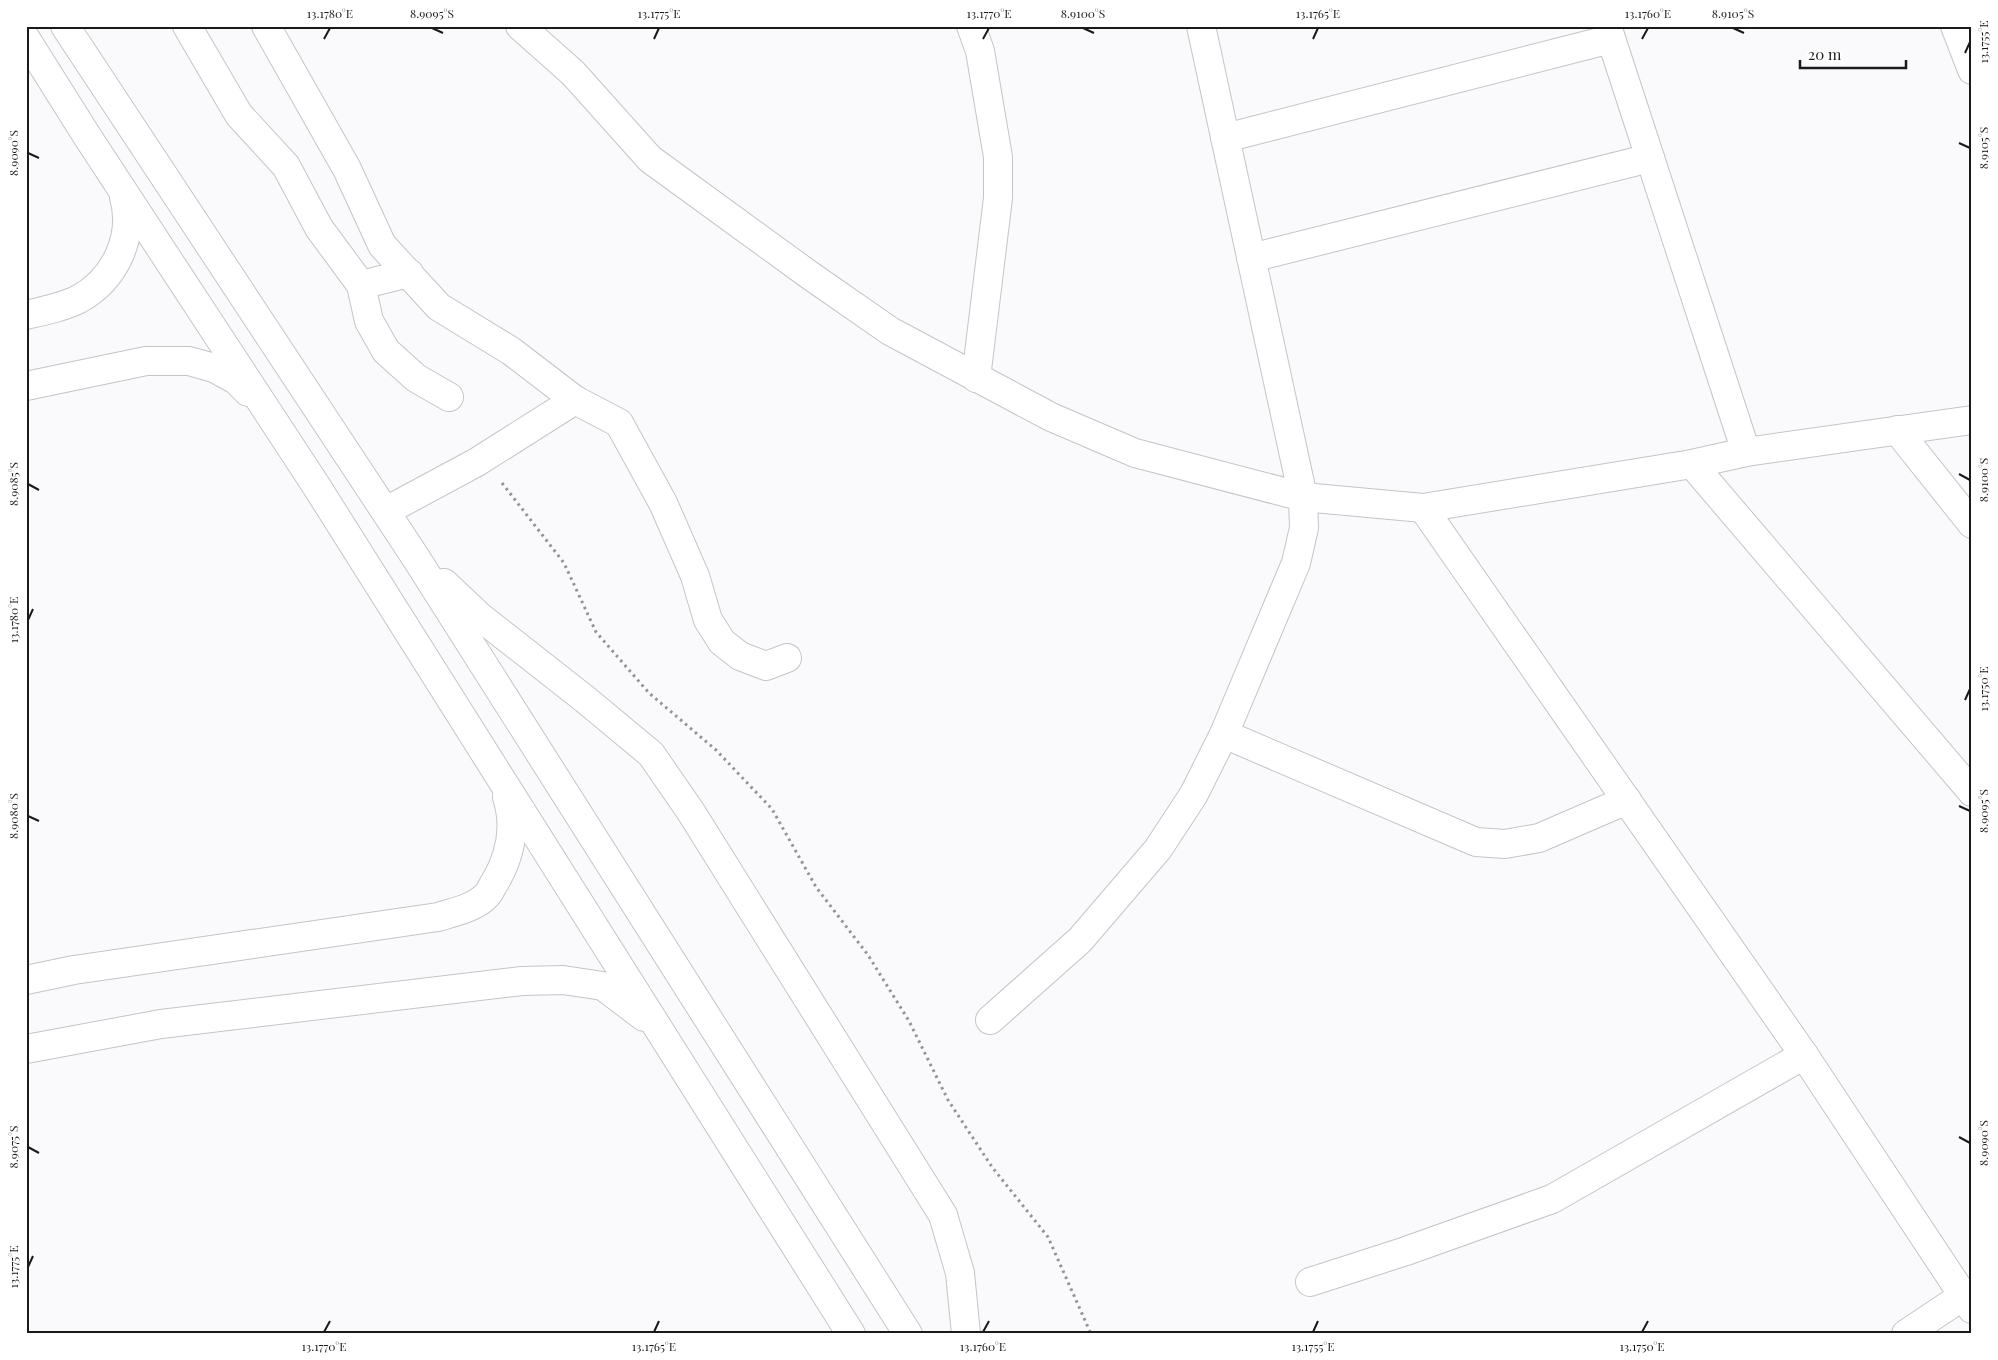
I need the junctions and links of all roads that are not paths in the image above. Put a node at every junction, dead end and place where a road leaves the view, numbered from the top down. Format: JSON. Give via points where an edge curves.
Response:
{"nodes":[{"id":1,"x":65,"y":26,"type":"edge"},
{"id":2,"x":187,"y":26,"type":"edge"},
{"id":3,"x":266,"y":26,"type":"edge"},
{"id":4,"x":520,"y":26,"type":"edge"},
{"id":5,"x":971,"y":26,"type":"edge"},
{"id":6,"x":1201,"y":26,"type":"edge"},
{"id":7,"x":1955,"y":26,"type":"edge"},
{"id":8,"x":1609,"y":33,"type":"edge"},
{"id":9,"x":26,"y":39,"type":"edge"},
{"id":10,"x":1972,"y":70,"type":"edge"},
{"id":11,"x":1225,"y":138,"type":"junction"},
{"id":12,"x":1650,"y":158,"type":"junction"},
{"id":13,"x":121,"y":188,"type":"junction"},
{"id":14,"x":1251,"y":258,"type":"junction"},
{"id":15,"x":409,"y":273,"type":"junction"},
{"id":16,"x":361,"y":284,"type":"junction"},
{"id":17,"x":26,"y":315,"type":"edge"},
{"id":18,"x":976,"y":378,"type":"junction"},
{"id":19,"x":26,"y":386,"type":"edge"},
{"id":20,"x":449,"y":397,"type":"dead end"},
{"id":21,"x":575,"y":400,"type":"junction"},
{"id":22,"x":268,"y":412,"type":"junction"},
{"id":23,"x":1972,"y":420,"type":"edge"},
{"id":24,"x":1897,"y":430,"type":"junction"},
{"id":25,"x":1746,"y":452,"type":"junction"},
{"id":26,"x":1692,"y":464,"type":"junction"},
{"id":27,"x":1303,"y":497,"type":"junction"},
{"id":28,"x":1423,"y":508,"type":"junction"},
{"id":29,"x":386,"y":511,"type":"junction"},
{"id":30,"x":1972,"y":524,"type":"edge"},
{"id":31,"x":416,"y":558,"type":"junction"},
{"id":32,"x":787,"y":658,"type":"dead end"},
{"id":33,"x":1224,"y":734,"type":"junction"},
{"id":34,"x":501,"y":778,"type":"junction"},
{"id":35,"x":1972,"y":792,"type":"edge"},
{"id":36,"x":1628,"y":800,"type":"junction"},
{"id":37,"x":26,"y":980,"type":"edge"},
{"id":38,"x":990,"y":1020,"type":"dead end"},
{"id":39,"x":26,"y":1050,"type":"edge"},
{"id":40,"x":672,"y":1050,"type":"junction"},
{"id":41,"x":1804,"y":1055,"type":"junction"},
{"id":42,"x":1310,"y":1282,"type":"dead end"},
{"id":43,"x":1967,"y":1303,"type":"edge"},
{"id":44,"x":852,"y":1334,"type":"edge"},
{"id":45,"x":908,"y":1334,"type":"edge"},
{"id":46,"x":966,"y":1334,"type":"edge"},
{"id":47,"x":1906,"y":1334,"type":"edge"}],
"edges":[{"from":1,"to":29,"type":"street"},
{"from":2,"to":16,"type":"street","via":[[239,115],[286,166],[319,228]]},
{"from":3,"to":15,"type":"street","via":[[347,169],[382,245]]},
{"from":4,"to":18,"type":"street","via":[[573,73],[650,159],[890,331]]},
{"from":5,"to":18,"type":"street","via":[[980,51],[998,157],[998,198]]},
{"from":6,"to":11,"type":"street"},
{"from":7,"to":10,"type":"street"},
{"from":8,"to":11,"type":"street"},
{"from":8,"to":12,"type":"street"},
{"from":9,"to":13,"type":"street"},
{"from":11,"to":14,"type":"street"},
{"from":12,"to":14,"type":"street"},
{"from":12,"to":25,"type":"street"},
{"from":13,"to":17,"type":"street","via":[[128,211],[127,235],[117,261],[100,283],[78,299]]},
{"from":13,"to":22,"type":"street"},
{"from":14,"to":27,"type":"street"},
{"from":15,"to":16,"type":"street"},
{"from":15,"to":21,"type":"street","via":[[439,307],[511,351]]},
{"from":16,"to":20,"type":"street","via":[[369,322],[386,351],[416,378]]},
{"from":18,"to":27,"type":"street","via":[[1051,417],[1135,453]]},
{"from":19,"to":22,"type":"street","via":[[146,361],[189,361],[214,368],[236,380]]},
{"from":21,"to":29,"type":"street","via":[[477,462]]},
{"from":21,"to":32,"type":"street","via":[[619,423],[663,502],[695,576],[708,620],[722,642],[740,656],[766,666]]},
{"from":22,"to":34,"type":"street"},
{"from":23,"to":24,"type":"street"},
{"from":24,"to":25,"type":"street"},
{"from":24,"to":30,"type":"street"},
{"from":25,"to":26,"type":"street"},
{"from":26,"to":28,"type":"street"},
{"from":26,"to":35,"type":"street"},
{"from":27,"to":28,"type":"street"},
{"from":27,"to":33,"type":"street","via":[[1304,528],[1296,563]]},
{"from":28,"to":36,"type":"street"},
{"from":29,"to":31,"type":"street"},
{"from":31,"to":45,"type":"street"},
{"from":31,"to":46,"type":"street","via":[[479,616],[651,754],[691,812],[943,1215],[960,1272]]},
{"from":33,"to":36,"type":"street","via":[[1476,842],[1505,844],[1539,838]]},
{"from":33,"to":38,"type":"street","via":[[1194,794],[1158,849],[1080,940]]},
{"from":34,"to":37,"type":"street","via":[[511,811],[512,838],[503,868],[487,895],[464,909],[438,918],[74,970]]},
{"from":34,"to":40,"type":"street"},
{"from":36,"to":41,"type":"street"},
{"from":39,"to":40,"type":"street","via":[[161,1024],[563,980],[603,986],[642,1015]]},
{"from":40,"to":44,"type":"street"},
{"from":41,"to":42,"type":"street","via":[[1552,1199]]},
{"from":41,"to":43,"type":"street"},
{"from":43,"to":47,"type":"street"}]}
